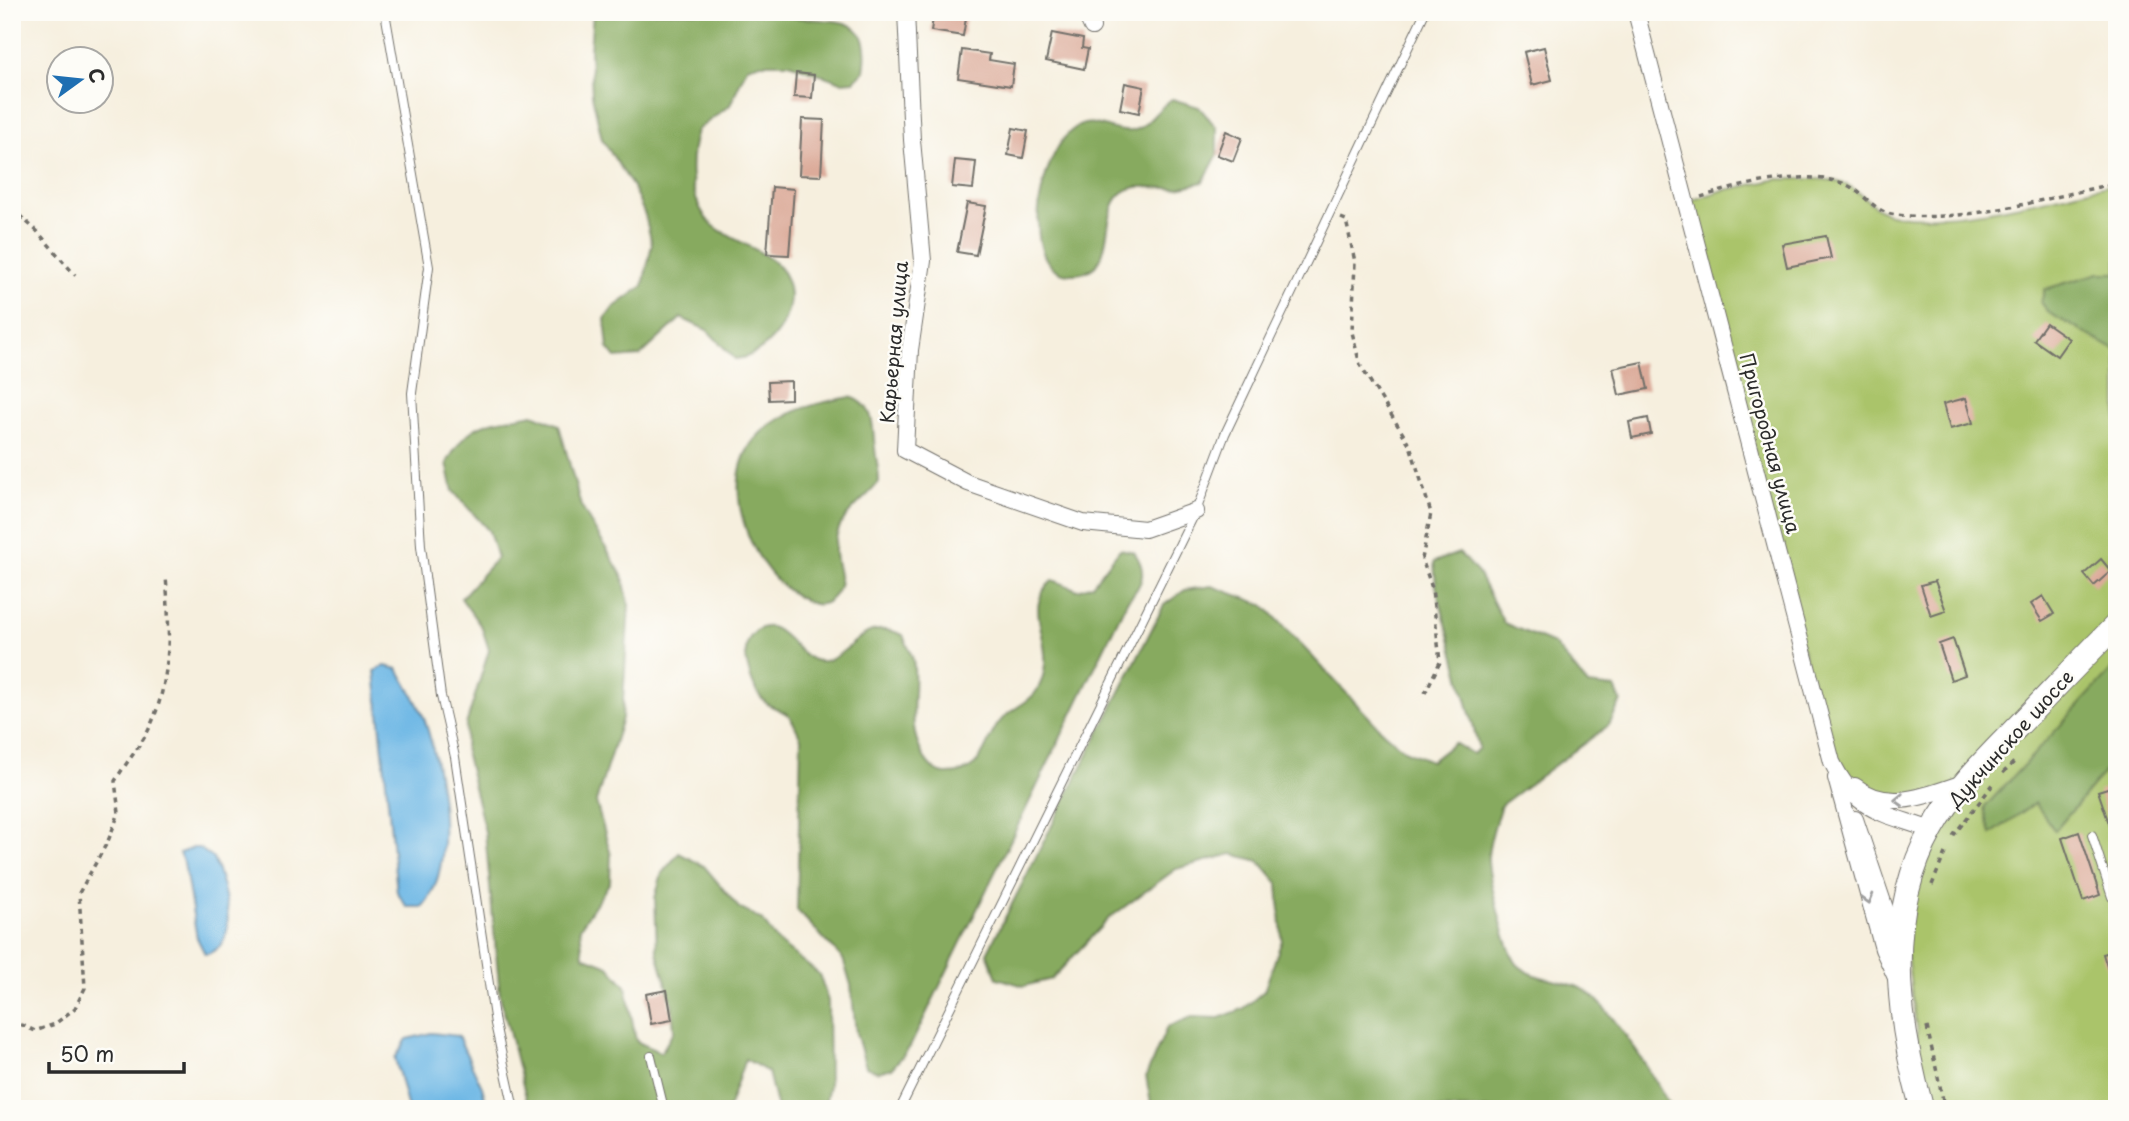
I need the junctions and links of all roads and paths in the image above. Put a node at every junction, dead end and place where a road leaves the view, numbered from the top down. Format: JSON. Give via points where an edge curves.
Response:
{"nodes":[{"id":1,"x":385,"y":12,"type":"edge"},
{"id":2,"x":906,"y":12,"type":"edge"},
{"id":3,"x":1424,"y":12,"type":"edge"},
{"id":4,"x":1636,"y":12,"type":"edge"},
{"id":5,"x":2117,"y":183,"type":"edge"},
{"id":6,"x":1686,"y":202,"type":"junction"},
{"id":7,"x":12,"y":209,"type":"edge"},
{"id":8,"x":1331,"y":211,"type":"junction"},
{"id":9,"x":75,"y":275,"type":"dead end"},
{"id":10,"x":1196,"y":511,"type":"junction"},
{"id":11,"x":166,"y":576,"type":"dead end"},
{"id":12,"x":2117,"y":624,"type":"edge"},
{"id":13,"x":1425,"y":693,"type":"dead end"},
{"id":14,"x":2022,"y":754,"type":"dead end"},
{"id":15,"x":1832,"y":762,"type":"junction"},
{"id":16,"x":1965,"y":782,"type":"junction"},
{"id":17,"x":1931,"y":830,"type":"junction"},
{"id":18,"x":2092,"y":835,"type":"dead end"},
{"id":19,"x":1930,"y":890,"type":"dead end"},
{"id":20,"x":2112,"y":897,"type":"dead end"},
{"id":21,"x":1898,"y":949,"type":"junction"},
{"id":22,"x":1898,"y":982,"type":"junction"},
{"id":23,"x":1925,"y":1019,"type":"dead end"},
{"id":24,"x":12,"y":1020,"type":"edge"},
{"id":25,"x":652,"y":1056,"type":"dead end"},
{"id":26,"x":514,"y":1109,"type":"edge"},
{"id":27,"x":664,"y":1109,"type":"edge"},
{"id":28,"x":900,"y":1109,"type":"edge"},
{"id":29,"x":1922,"y":1109,"type":"edge"},
{"id":30,"x":1945,"y":1109,"type":"edge"}],
"edges":[{"from":1,"to":26,"type":"lane","via":[[429,267],[412,393],[421,546],[495,1024]]},
{"from":2,"to":10,"type":"street","name":"Карьерная улица","via":[[923,261],[909,350],[905,450],[968,483],[1083,523],[1145,530]]},
{"from":3,"to":8,"type":"lane"},
{"from":4,"to":6,"type":"street","name":"Пригородная улица"},
{"from":5,"to":6,"type":"path","via":[[1951,218],[1894,215],[1875,209],[1848,186],[1823,180],[1779,179]]},
{"from":6,"to":15,"type":"street","name":"Пригородная улица"},
{"from":7,"to":9,"type":"path"},
{"from":8,"to":10,"type":"lane","via":[[1225,434]]},
{"from":8,"to":13,"type":"path","via":[[1346,220],[1355,262],[1352,332],[1360,365],[1410,445],[1431,513],[1422,559],[1432,588],[1440,663]]},
{"from":10,"to":28,"type":"lane"},
{"from":11,"to":24,"type":"path","via":[[165,684],[147,732],[115,781],[119,813],[79,893],[85,988],[75,1008],[55,1024],[35,1031]]},
{"from":12,"to":16,"type":"street","name":"Дукчинское шоссе"},
{"from":14,"to":19,"type":"path","via":[[1994,782],[1950,841]]},
{"from":16,"to":15,"type":"street","one_way":true,"via":[[1911,800],[1881,800],[1861,790]]},
{"from":15,"to":17,"type":"street","name":"Пригородная улица","via":[[1846,787],[1863,804]]},
{"from":15,"to":21,"type":"street"},
{"from":15,"to":22,"type":"street","one_way":true,"via":[[1883,949]]},
{"from":16,"to":17,"type":"street","name":"Дукчинское шоссе"},
{"from":17,"to":21,"type":"street","name":"Дукчинское шоссе","via":[[1908,893]]},
{"from":18,"to":20,"type":"lane"},
{"from":21,"to":22,"type":"street","name":"Дукчинское шоссе"},
{"from":22,"to":29,"type":"street","name":"Дукчинское шоссе"},
{"from":23,"to":30,"type":"path"},
{"from":25,"to":27,"type":"lane"}]}
